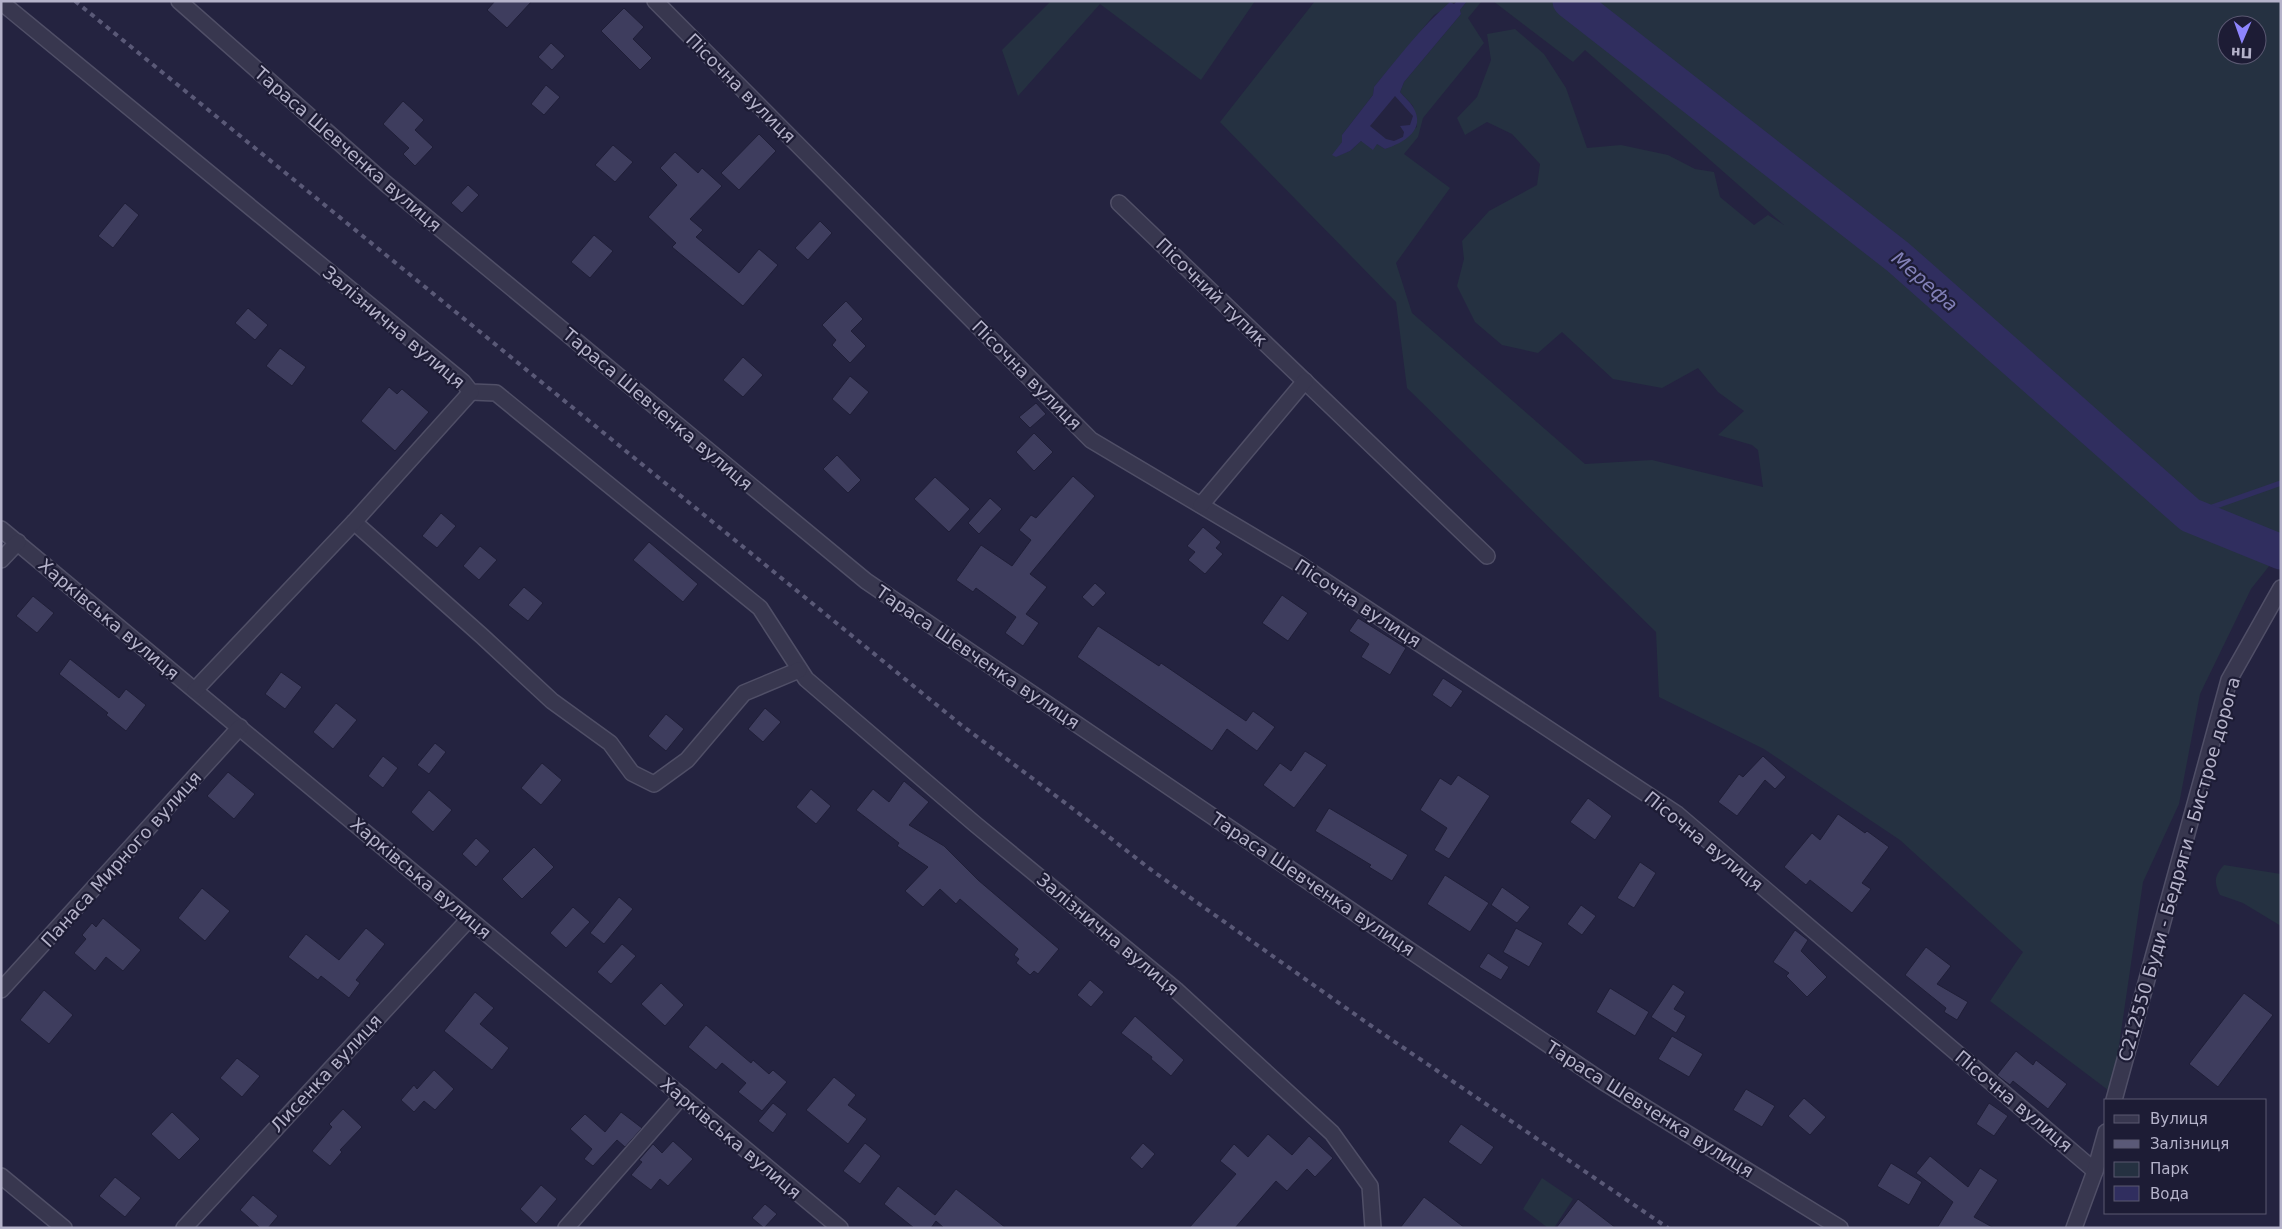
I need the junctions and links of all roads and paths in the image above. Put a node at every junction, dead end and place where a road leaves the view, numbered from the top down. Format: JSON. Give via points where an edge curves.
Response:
{"nodes":[{"id":1,"x":179,"y":1,"type":"edge"},
{"id":2,"x":655,"y":1,"type":"edge"},
{"id":3,"x":1,"y":2,"type":"edge"},
{"id":4,"x":1119,"y":203,"type":"dead end"},
{"id":5,"x":1305,"y":381,"type":"junction"},
{"id":6,"x":471,"y":392,"type":"junction"},
{"id":7,"x":1201,"y":505,"type":"junction"},
{"id":8,"x":354,"y":522,"type":"junction"},
{"id":9,"x":1,"y":529,"type":"edge"},
{"id":10,"x":18,"y":542,"type":"junction"},
{"id":11,"x":1488,"y":556,"type":"dead end"},
{"id":12,"x":1,"y":560,"type":"edge"},
{"id":13,"x":2281,"y":588,"type":"edge"},
{"id":14,"x":799,"y":670,"type":"junction"},
{"id":15,"x":195,"y":690,"type":"junction"},
{"id":16,"x":240,"y":728,"type":"junction"},
{"id":17,"x":469,"y":919,"type":"junction"},
{"id":18,"x":1,"y":990,"type":"edge"},
{"id":19,"x":682,"y":1096,"type":"junction"},
{"id":20,"x":2114,"y":1099,"type":"edge"},
{"id":21,"x":2104,"y":1139,"type":"edge"},
{"id":22,"x":2095,"y":1171,"type":"junction"},
{"id":23,"x":1,"y":1176,"type":"edge"},
{"id":24,"x":64,"y":1228,"type":"edge"},
{"id":25,"x":184,"y":1228,"type":"edge"},
{"id":26,"x":566,"y":1228,"type":"edge"},
{"id":27,"x":840,"y":1228,"type":"edge"},
{"id":28,"x":1374,"y":1228,"type":"edge"},
{"id":29,"x":1840,"y":1228,"type":"edge"},
{"id":30,"x":2074,"y":1228,"type":"edge"}],
"edges":[{"from":1,"to":29,"type":"street","name":"Тараса Шевченка вулиця","via":[[385,183],[866,581],[1602,1081]]},
{"from":2,"to":7,"type":"street","name":"Пісочна вулиця","via":[[1091,440]]},
{"from":3,"to":6,"type":"street","name":"Залізнична вулиця","via":[[456,376]]},
{"from":4,"to":5,"type":"street","name":"Пісочний тупик"},
{"from":5,"to":7,"type":"street"},
{"from":5,"to":11,"type":"street","name":"Пісочний тупик"},
{"from":6,"to":8,"type":"street"},
{"from":6,"to":14,"type":"street","name":"Залізнична вулиця","via":[[496,393],[760,608]]},
{"from":7,"to":22,"type":"street","name":"Пісочна вулиця","via":[[1296,562],[1677,814]]},
{"from":8,"to":14,"type":"street","via":[[552,701],[610,743],[632,773],[654,784],[687,760],[744,693]]},
{"from":8,"to":15,"type":"street"},
{"from":9,"to":10,"type":"street","name":"Харківська вулиця"},
{"from":10,"to":12,"type":"street"},
{"from":10,"to":15,"type":"street","name":"Харківська вулиця"},
{"from":13,"to":20,"type":"street","name":"С212550 Буди - Бедряги - Бистрое дорога","via":[[2230,680]]},
{"from":14,"to":28,"type":"street","name":"Залізнична вулиця","via":[[967,818],[1176,990],[1332,1133],[1370,1186]]},
{"from":15,"to":16,"type":"street","name":"Харківська вулиця"},
{"from":16,"to":17,"type":"street","name":"Харківська вулиця"},
{"from":16,"to":18,"type":"street","name":"Панаса Мирного вулиця"},
{"from":17,"to":19,"type":"street","name":"Харківська вулиця"},
{"from":17,"to":25,"type":"street","name":"Лисенка вулиця"},
{"from":19,"to":26,"type":"street"},
{"from":19,"to":27,"type":"street","name":"Харківська вулиця"},
{"from":21,"to":22,"type":"street"},
{"from":22,"to":30,"type":"street"},
{"from":23,"to":24,"type":"street"}]}
